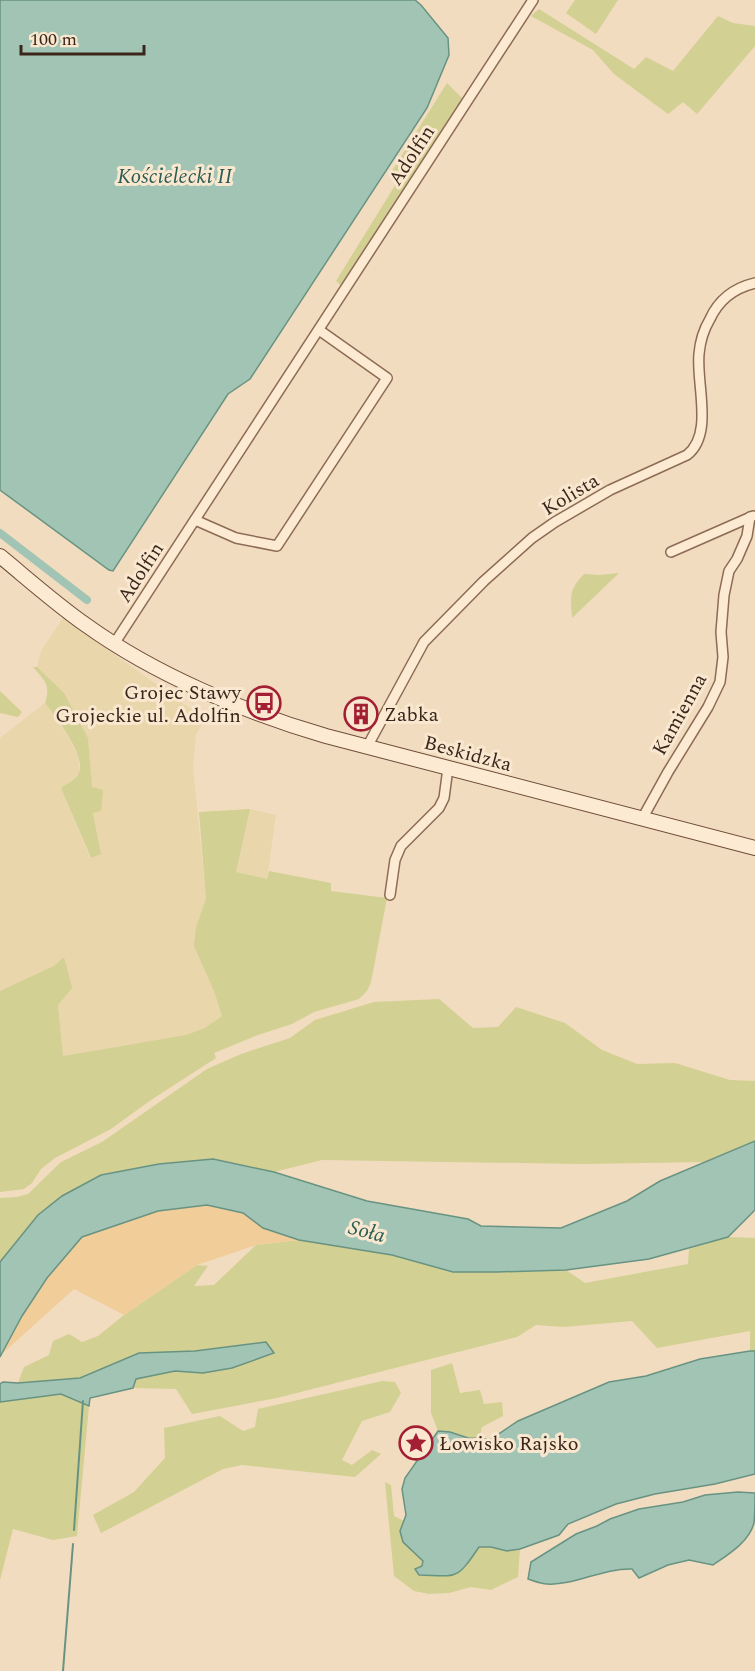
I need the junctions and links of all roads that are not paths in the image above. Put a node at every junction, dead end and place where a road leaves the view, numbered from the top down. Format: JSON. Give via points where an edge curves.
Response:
{"nodes":[{"id":1,"x":533,"y":0,"type":"edge"},
{"id":2,"x":755,"y":283,"type":"edge"},
{"id":3,"x":319,"y":330,"type":"junction"},
{"id":4,"x":752,"y":516,"type":"edge"},
{"id":5,"x":195,"y":520,"type":"junction"},
{"id":6,"x":671,"y":552,"type":"dead end"},
{"id":7,"x":0,"y":556,"type":"edge"},
{"id":8,"x":114,"y":644,"type":"junction"},
{"id":9,"x":367,"y":747,"type":"junction"},
{"id":10,"x":448,"y":768,"type":"junction"},
{"id":11,"x":642,"y":819,"type":"junction"},
{"id":12,"x":755,"y":848,"type":"edge"},
{"id":13,"x":390,"y":895,"type":"dead end"}],
"edges":[{"from":1,"to":3,"type":"street","name":"Adolfin"},
{"from":2,"to":9,"type":"street","name":"Kolista","via":[[736,289],[724,299],[704,332],[699,353],[702,425],[696,447],[564,517],[514,554],[426,639]]},
{"from":3,"to":5,"type":"street","name":"Adolfin"},
{"from":3,"to":5,"type":"street","via":[[387,378],[277,546],[236,538]]},
{"from":4,"to":6,"type":"street","name":"Kamienna"},
{"from":4,"to":11,"type":"street","name":"Kamienna","via":[[747,536],[729,571],[724,596],[720,682]]},
{"from":5,"to":8,"type":"street","name":"Adolfin"},
{"from":7,"to":8,"type":"main road","name":"Beskidzka"},
{"from":8,"to":9,"type":"main road","name":"Beskidzka","via":[[181,680],[262,714]]},
{"from":9,"to":10,"type":"main road","name":"Beskidzka"},
{"from":10,"to":11,"type":"main road","name":"Beskidzka"},
{"from":10,"to":13,"type":"street","via":[[439,808],[401,846],[394,860]]},
{"from":11,"to":12,"type":"main road","name":"Beskidzka"}]}
